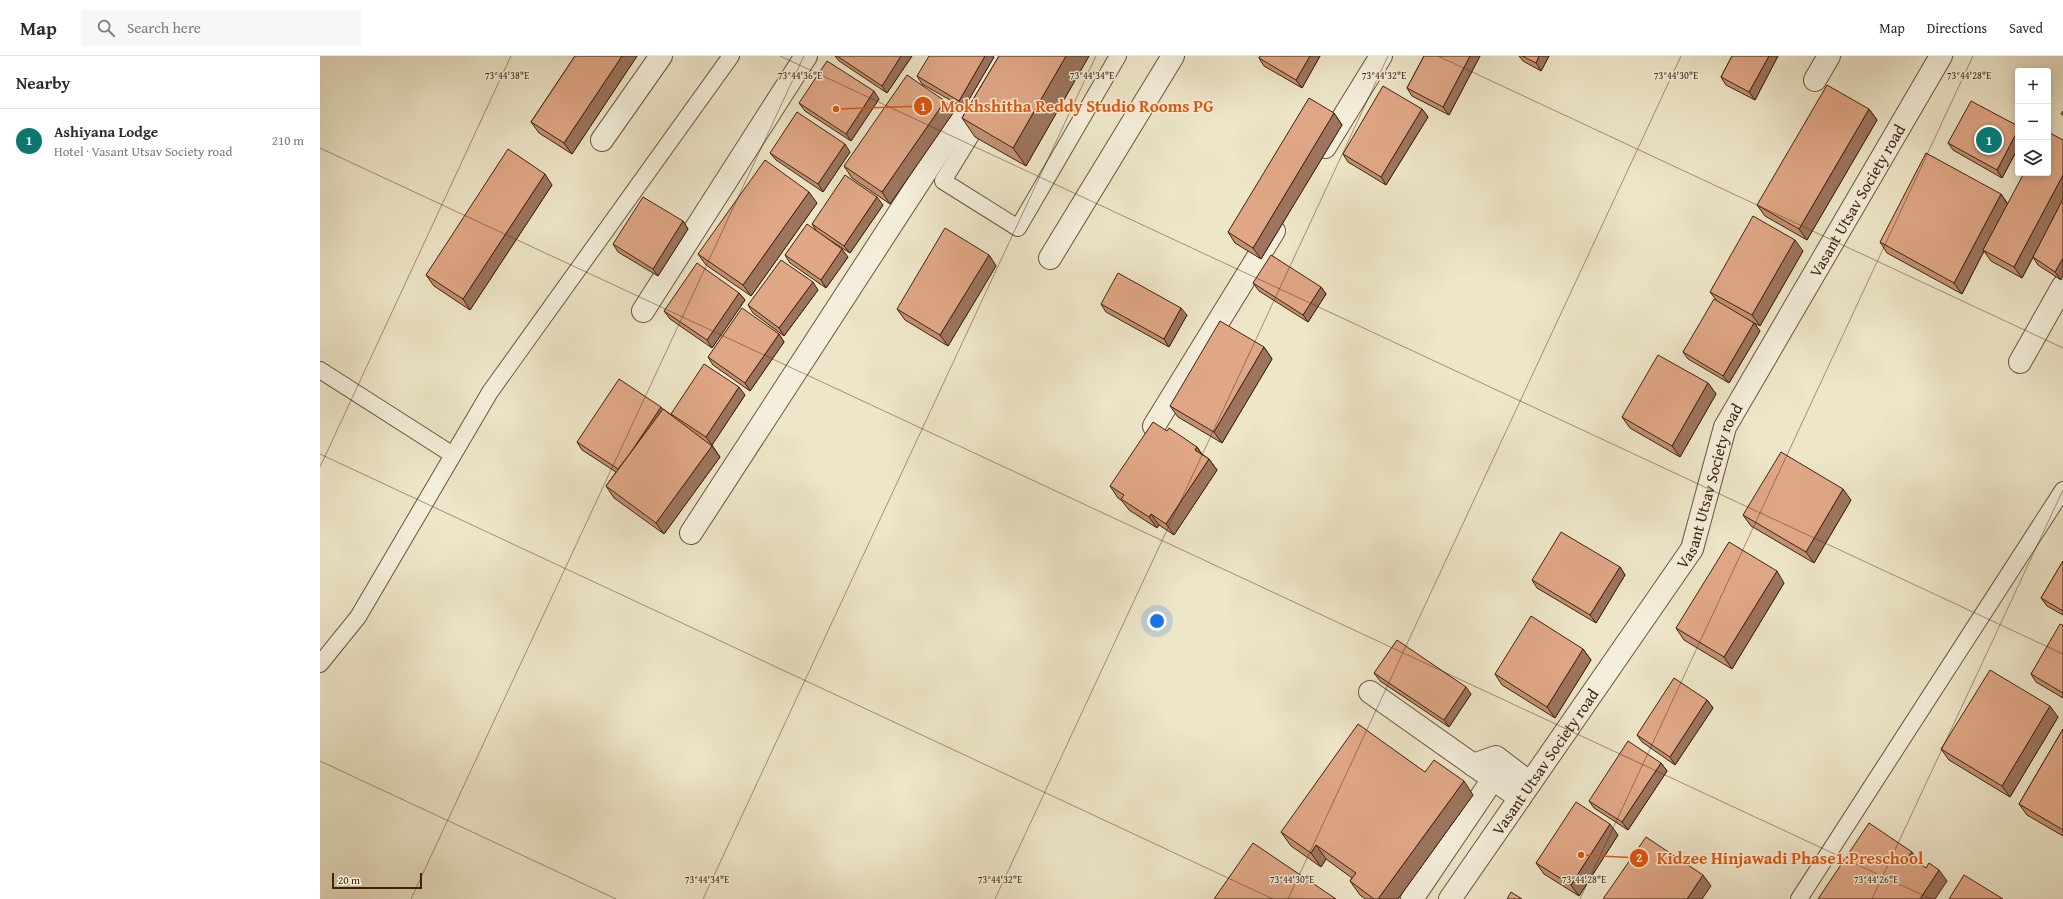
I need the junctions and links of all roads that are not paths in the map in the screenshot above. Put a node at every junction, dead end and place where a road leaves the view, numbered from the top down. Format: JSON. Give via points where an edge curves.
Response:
{"nodes":[{"id":1,"x":661,"y":56,"type":"edge"},
{"id":2,"x":731,"y":56,"type":"edge"},
{"id":3,"x":806,"y":56,"type":"edge"},
{"id":4,"x":1118,"y":56,"type":"edge"},
{"id":5,"x":1173,"y":56,"type":"edge"},
{"id":6,"x":1381,"y":56,"type":"edge"},
{"id":7,"x":1829,"y":56,"type":"edge"},
{"id":8,"x":1941,"y":56,"type":"edge"},
{"id":9,"x":1009,"y":63,"type":"edge"},
{"id":10,"x":1815,"y":80,"type":"dead end"},
{"id":11,"x":991,"y":102,"type":"edge"},
{"id":12,"x":602,"y":140,"type":"dead end"},
{"id":13,"x":1315,"y":164,"type":"edge"},
{"id":14,"x":1286,"y":211,"type":"edge"},
{"id":15,"x":1050,"y":258,"type":"dead end"},
{"id":16,"x":2063,"y":286,"type":"edge"},
{"id":17,"x":643,"y":311,"type":"dead end"},
{"id":18,"x":2020,"y":362,"type":"dead end"},
{"id":19,"x":320,"y":370,"type":"edge"},
{"id":20,"x":1154,"y":426,"type":"edge"},
{"id":21,"x":453,"y":455,"type":"junction"},
{"id":22,"x":2063,"y":490,"type":"edge"},
{"id":23,"x":690,"y":533,"type":"dead end"},
{"id":24,"x":320,"y":664,"type":"edge"},
{"id":25,"x":1370,"y":692,"type":"dead end"},
{"id":26,"x":1473,"y":765,"type":"junction"},
{"id":27,"x":1493,"y":779,"type":"junction"},
{"id":28,"x":1525,"y":790,"type":"junction"},
{"id":29,"x":1412,"y":899,"type":"edge"},
{"id":30,"x":1450,"y":899,"type":"edge"},
{"id":31,"x":1799,"y":899,"type":"edge"}],
"edges":[{"from":1,"to":12,"type":"street"},
{"from":2,"to":21,"type":"lane","via":[[490,392]]},
{"from":3,"to":17,"type":"street"},
{"from":4,"to":11,"type":"lane","via":[[1018,228],[943,181]]},
{"from":5,"to":15,"type":"street"},
{"from":6,"to":13,"type":"street"},
{"from":7,"to":10,"type":"street"},
{"from":8,"to":28,"type":"street","name":"Vasant Utsav Society road","via":[[1725,427],[1692,548]]},
{"from":9,"to":23,"type":"street"},
{"from":14,"to":20,"type":"street"},
{"from":16,"to":18,"type":"street"},
{"from":19,"to":21,"type":"lane"},
{"from":21,"to":24,"type":"lane","via":[[358,616]]},
{"from":22,"to":31,"type":"lane"},
{"from":25,"to":26,"type":"street"},
{"from":26,"to":27,"type":"street"},
{"from":26,"to":28,"type":"street","via":[[1496,757]]},
{"from":27,"to":28,"type":"street"},
{"from":27,"to":29,"type":"street"},
{"from":28,"to":30,"type":"street","name":"Vasant Utsav Society road"}]}
